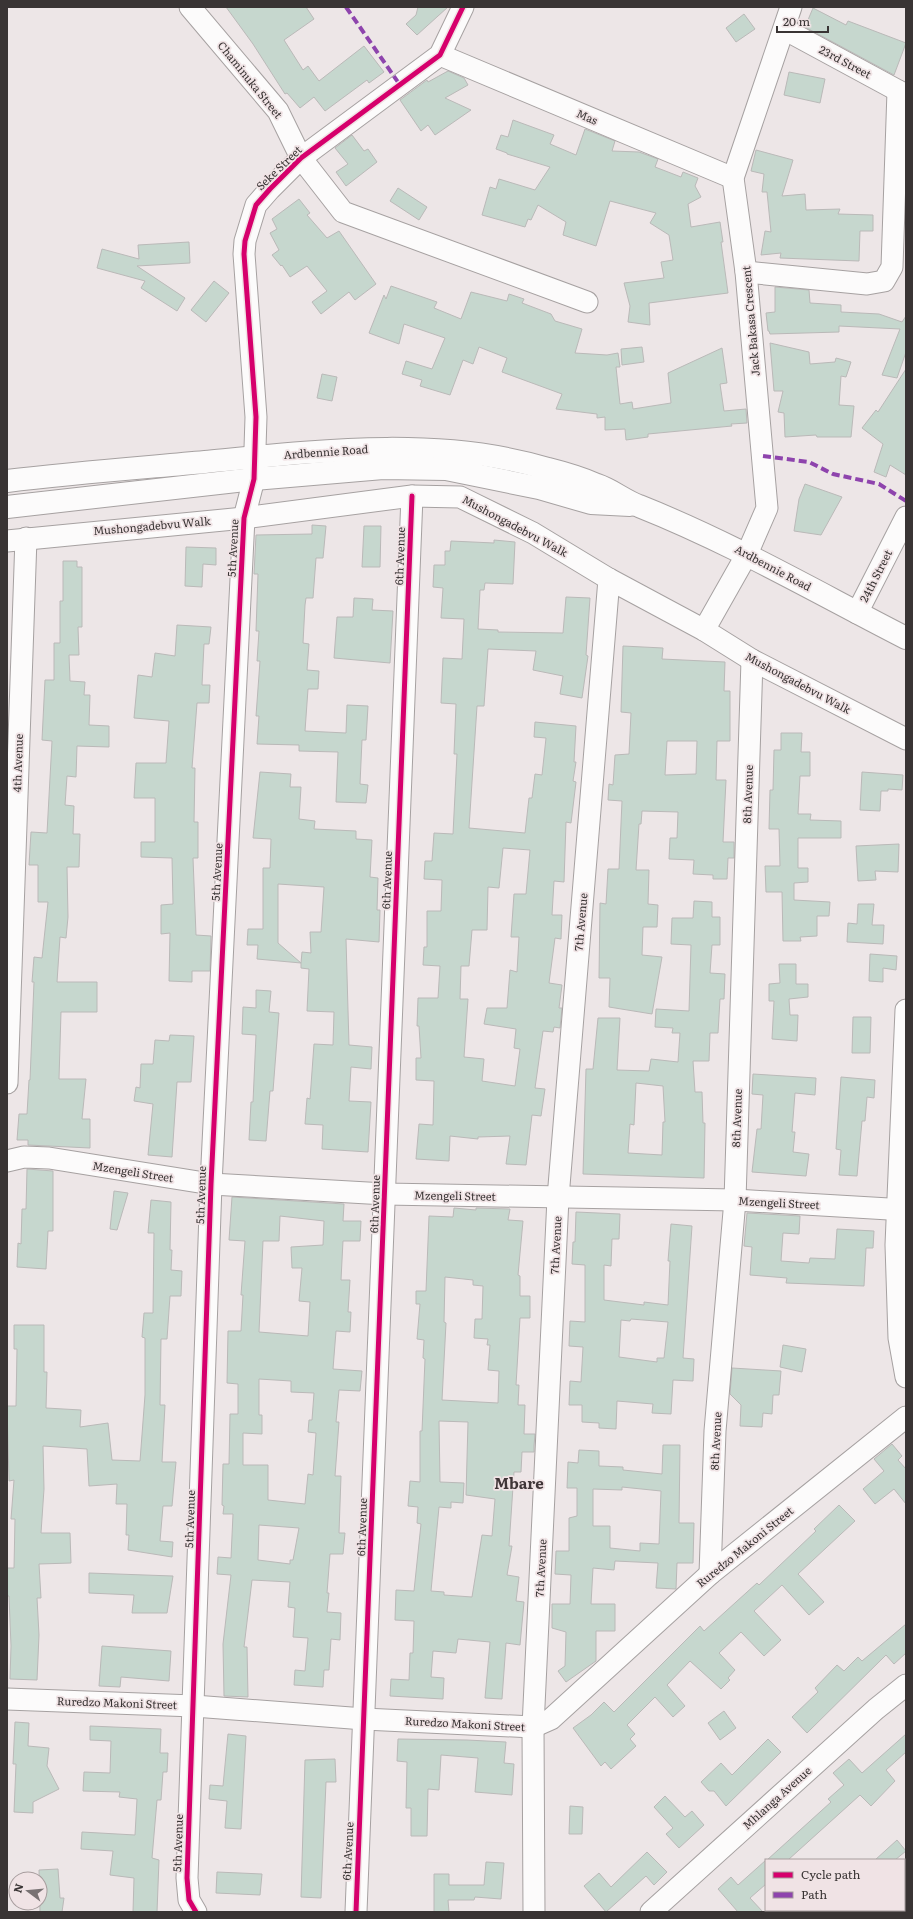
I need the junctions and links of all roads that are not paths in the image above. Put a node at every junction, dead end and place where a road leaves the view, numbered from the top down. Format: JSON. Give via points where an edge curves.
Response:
{"nodes":[{"id":1,"x":190,"y":7,"type":"edge"},
{"id":2,"x":464,"y":7,"type":"edge"},
{"id":3,"x":791,"y":7,"type":"edge"},
{"id":4,"x":784,"y":30,"type":"junction"},
{"id":5,"x":440,"y":56,"type":"junction"},
{"id":6,"x":902,"y":93,"type":"edge"},
{"id":7,"x":301,"y":158,"type":"junction"},
{"id":8,"x":733,"y":178,"type":"junction"},
{"id":9,"x":746,"y":272,"type":"junction"},
{"id":10,"x":587,"y":302,"type":"dead end"},
{"id":11,"x":256,"y":457,"type":"junction"},
{"id":12,"x":254,"y":479,"type":"junction"},
{"id":13,"x":7,"y":481,"type":"edge"},
{"id":14,"x":412,"y":496,"type":"junction"},
{"id":15,"x":637,"y":506,"type":"junction"},
{"id":16,"x":7,"y":507,"type":"edge"},
{"id":17,"x":906,"y":517,"type":"edge"},
{"id":18,"x":244,"y":518,"type":"junction"},
{"id":19,"x":16,"y":539,"type":"edge"},
{"id":20,"x":747,"y":554,"type":"junction"},
{"id":21,"x":609,"y":579,"type":"junction"},
{"id":22,"x":15,"y":607,"type":"edge"},
{"id":23,"x":857,"y":613,"type":"junction"},
{"id":24,"x":704,"y":630,"type":"junction"},
{"id":25,"x":906,"y":638,"type":"edge"},
{"id":26,"x":752,"y":660,"type":"junction"},
{"id":27,"x":906,"y":739,"type":"edge"},
{"id":28,"x":906,"y":1010,"type":"edge"},
{"id":29,"x":7,"y":1083,"type":"edge"},
{"id":30,"x":7,"y":1161,"type":"edge"},
{"id":31,"x":211,"y":1184,"type":"junction"},
{"id":32,"x":385,"y":1194,"type":"junction"},
{"id":33,"x":558,"y":1198,"type":"junction"},
{"id":34,"x":735,"y":1200,"type":"junction"},
{"id":35,"x":902,"y":1210,"type":"edge"},
{"id":36,"x":906,"y":1377,"type":"edge"},
{"id":37,"x":906,"y":1417,"type":"edge"},
{"id":38,"x":710,"y":1574,"type":"junction"},
{"id":39,"x":906,"y":1685,"type":"edge"},
{"id":40,"x":7,"y":1699,"type":"edge"},
{"id":41,"x":194,"y":1706,"type":"junction"},
{"id":42,"x":364,"y":1719,"type":"junction"},
{"id":43,"x":533,"y":1727,"type":"junction"},
{"id":44,"x":196,"y":1912,"type":"edge"},
{"id":45,"x":356,"y":1912,"type":"edge"},
{"id":46,"x":534,"y":1912,"type":"edge"},
{"id":47,"x":650,"y":1912,"type":"edge"}],
"edges":[{"from":1,"to":7,"type":"street","name":"Chaminuka Street","via":[[278,111]]},
{"from":2,"to":5,"type":"street","name":"Seke Street"},
{"from":3,"to":4,"type":"street","name":"Jack Bakasa Crescent"},
{"from":4,"to":6,"type":"street","name":"23rd Street"},
{"from":4,"to":8,"type":"street","name":"Jack Bakasa Crescent"},
{"from":5,"to":7,"type":"street","name":"Seke Street"},
{"from":5,"to":8,"type":"street","name":"Mas"},
{"from":6,"to":9,"type":"street","via":[[892,267],[884,281],[867,284]]},
{"from":7,"to":10,"type":"street","name":"Chaminuka Street","via":[[343,212]]},
{"from":7,"to":11,"type":"street","name":"Seke Street","via":[[256,205],[245,240],[256,417]]},
{"from":8,"to":9,"type":"street","name":"Jack Bakasa Crescent"},
{"from":9,"to":20,"type":"street","name":"Jack Bakasa Crescent","via":[[767,508]]},
{"from":11,"to":12,"type":"street","name":"Seke Street"},
{"from":11,"to":13,"type":"main road","name":"Ardbennie Road"},
{"from":11,"to":15,"type":"main road","name":"Ardbennie Road","via":[[380,449],[420,449],[486,456],[545,468],[598,485]]},
{"from":12,"to":15,"type":"main road","name":"Ardbennie Road","via":[[383,468],[446,469],[539,488],[591,503]]},
{"from":12,"to":16,"type":"main road","name":"Ardbennie Road"},
{"from":12,"to":18,"type":"street","name":"5th Avenue"},
{"from":14,"to":18,"type":"street","name":"Mushongadebvu Walk"},
{"from":14,"to":21,"type":"street","name":"Mushongadebvu Walk","via":[[460,496],[533,533]]},
{"from":14,"to":32,"type":"street","name":"6th Avenue"},
{"from":15,"to":20,"type":"main road","name":"Ardbennie Road"},
{"from":17,"to":23,"type":"street","name":"24th Street"},
{"from":18,"to":19,"type":"street","name":"Mushongadebvu Walk"},
{"from":18,"to":31,"type":"street","name":"5th Avenue"},
{"from":19,"to":22,"type":"street","name":"4th Avenue"},
{"from":20,"to":23,"type":"main road","name":"Ardbennie Road"},
{"from":20,"to":24,"type":"street","name":"Jack Bakasa Crescent"},
{"from":21,"to":24,"type":"street","name":"Mushongadebvu Walk"},
{"from":21,"to":33,"type":"street","name":"7th Avenue"},
{"from":22,"to":29,"type":"street","name":"4th Avenue"},
{"from":23,"to":25,"type":"main road","name":"Ardbennie Road"},
{"from":24,"to":26,"type":"street","name":"Mushongadebvu Walk"},
{"from":26,"to":27,"type":"street","name":"Mushongadebvu Walk"},
{"from":26,"to":34,"type":"street","name":"8th Avenue"},
{"from":28,"to":35,"type":"street"},
{"from":30,"to":31,"type":"street","name":"Mzengeli Street","via":[[24,1157],[49,1158]]},
{"from":31,"to":32,"type":"street","name":"Mzengeli Street"},
{"from":31,"to":41,"type":"street","name":"5th Avenue"},
{"from":32,"to":33,"type":"street","name":"Mzengeli Street"},
{"from":32,"to":42,"type":"street","name":"6th Avenue"},
{"from":33,"to":34,"type":"street","name":"Mzengeli Street"},
{"from":33,"to":43,"type":"street","name":"7th Avenue"},
{"from":34,"to":35,"type":"street","name":"Mzengeli Street"},
{"from":34,"to":38,"type":"street","name":"8th Avenue","via":[[715,1431]]},
{"from":35,"to":36,"type":"street","via":[[896,1245],[899,1338]]},
{"from":37,"to":38,"type":"street","name":"Ruredzo Makoni Street"},
{"from":38,"to":43,"type":"street","name":"Ruredzo Makoni Street","via":[[550,1719]]},
{"from":39,"to":47,"type":"street","name":"Mhlanga Avenue"},
{"from":40,"to":41,"type":"street","name":"Ruredzo Makoni Street"},
{"from":41,"to":42,"type":"street","name":"Ruredzo Makoni Street"},
{"from":41,"to":44,"type":"street","name":"5th Avenue","via":[[187,1878],[189,1900]]},
{"from":42,"to":43,"type":"street","name":"Ruredzo Makoni Street"},
{"from":42,"to":45,"type":"street","name":"6th Avenue"},
{"from":43,"to":46,"type":"street","name":"7th Avenue"}]}
